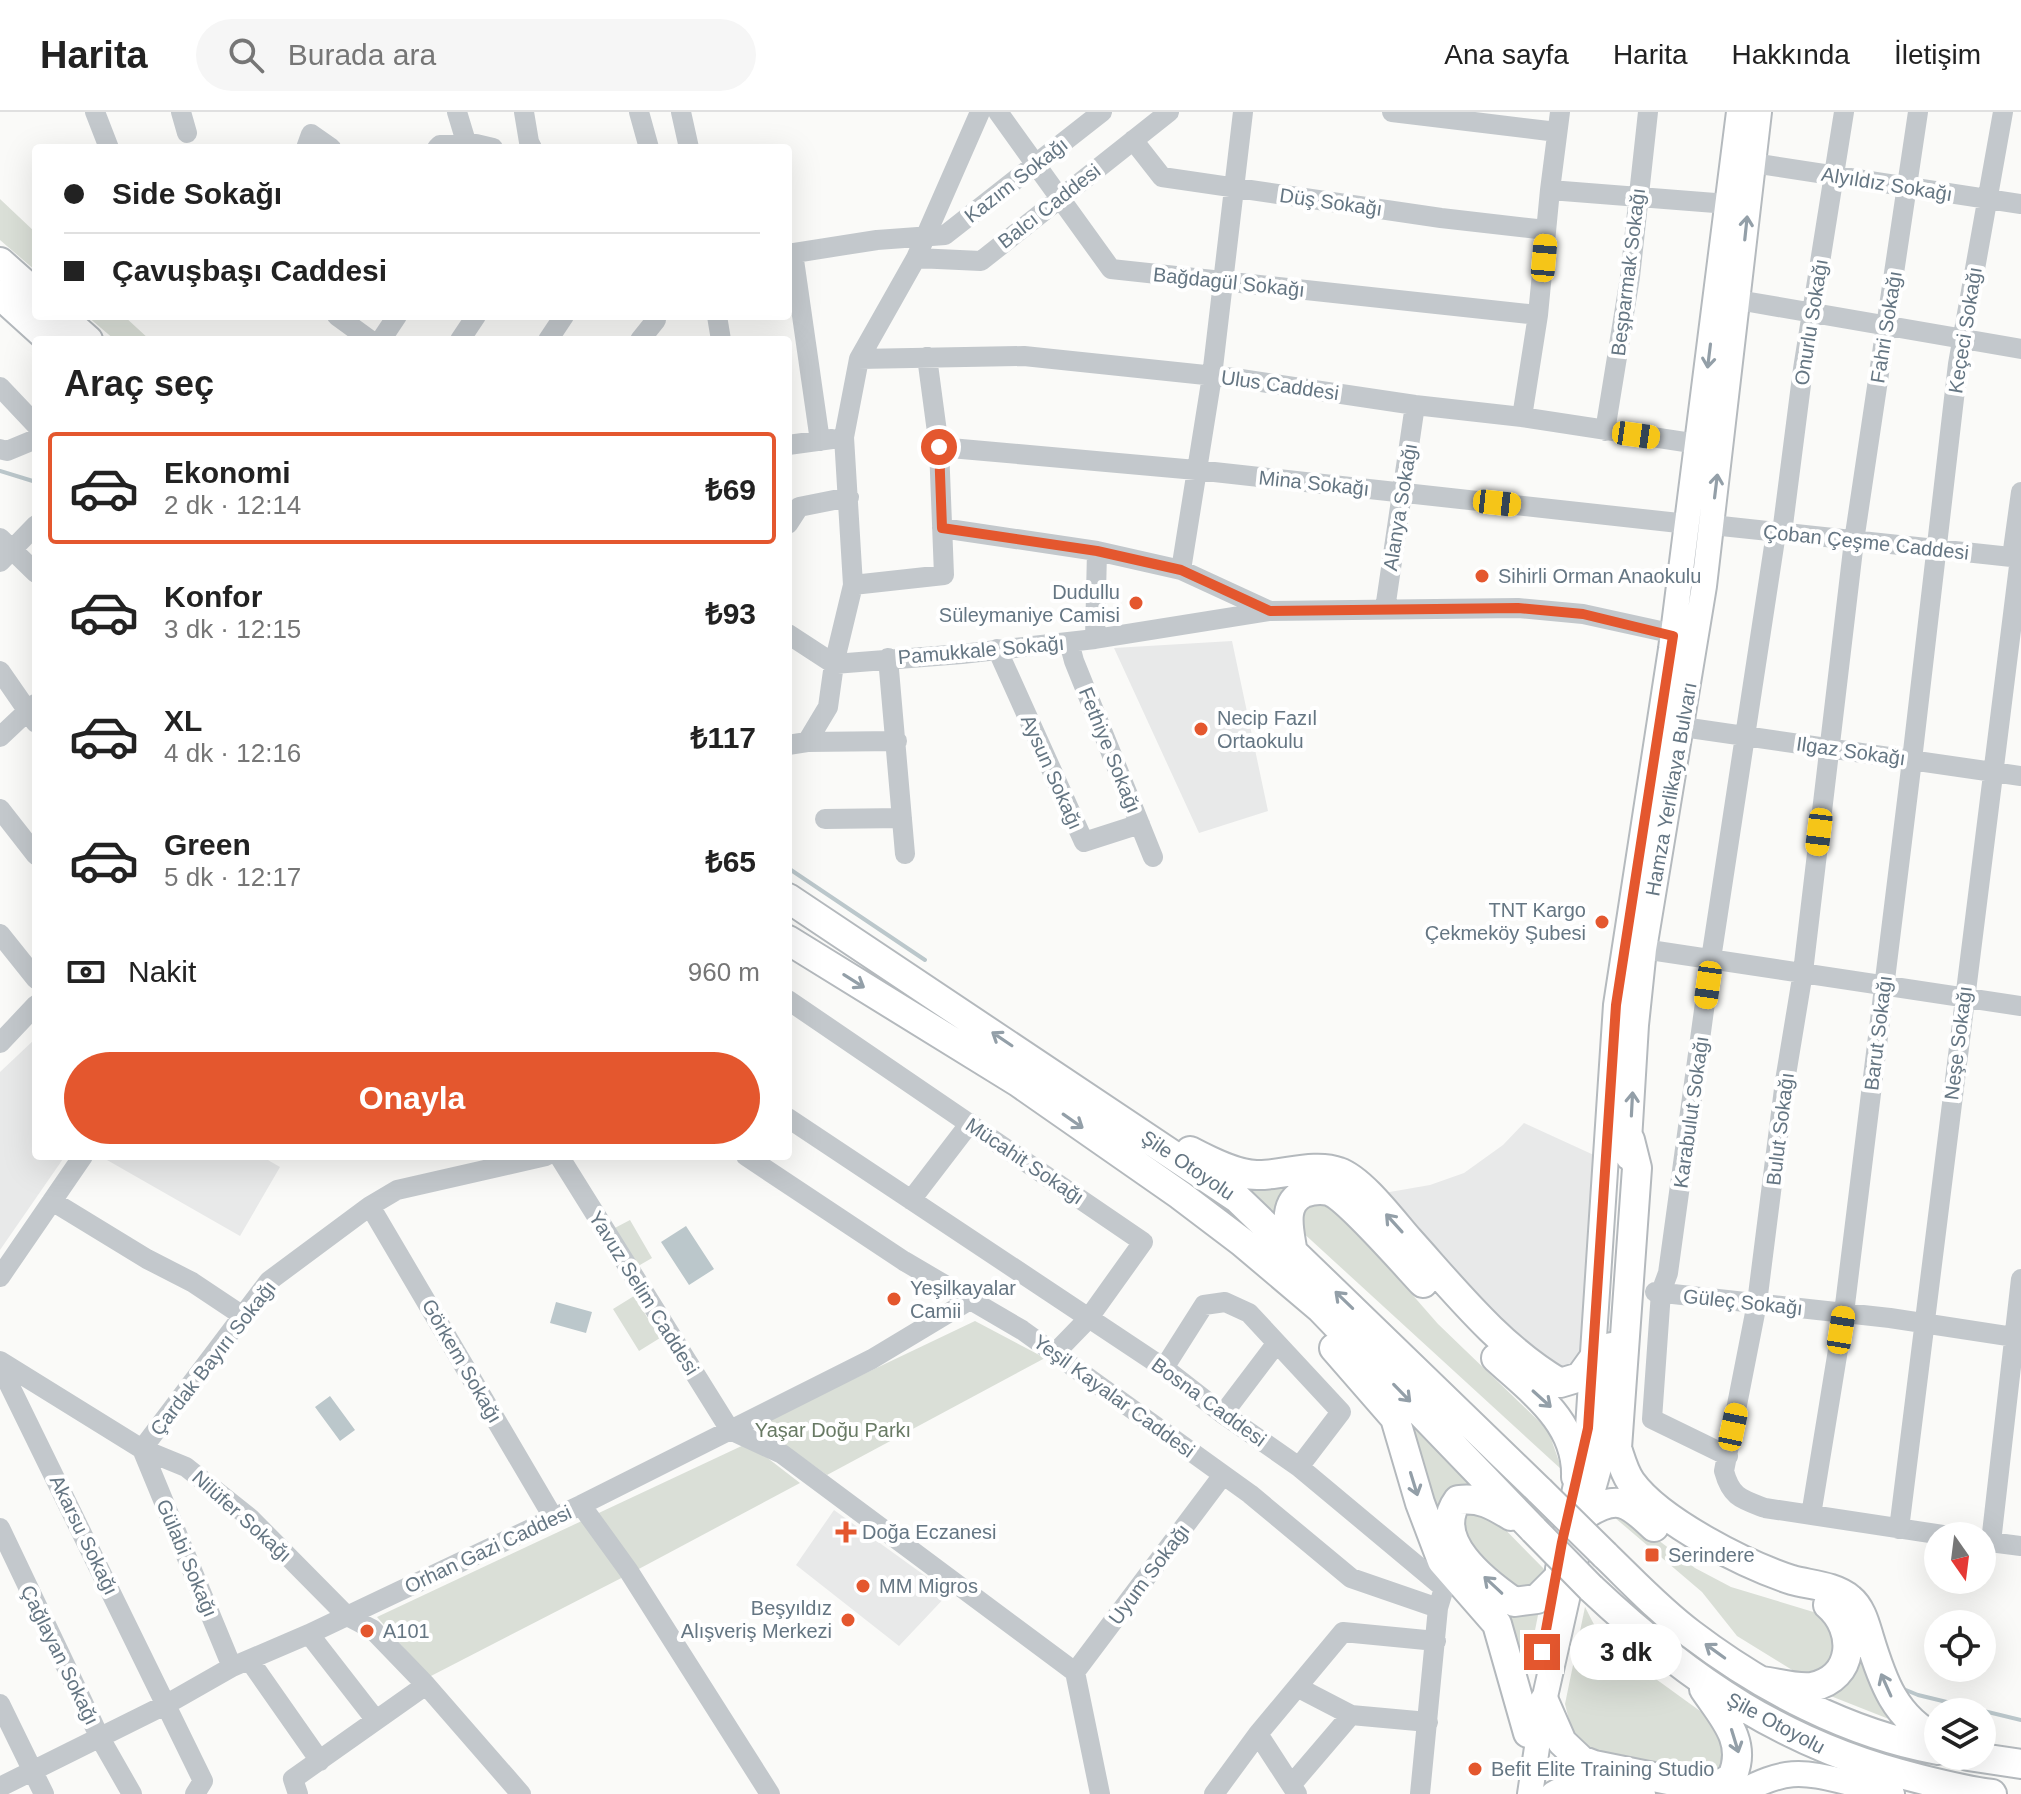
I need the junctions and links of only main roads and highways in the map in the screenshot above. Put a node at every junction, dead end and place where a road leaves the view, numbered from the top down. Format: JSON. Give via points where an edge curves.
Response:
{"nodes":[{"id":1,"x":1739,"y":112,"type":"edge"},
{"id":2,"x":1759,"y":112,"type":"edge"},
{"id":3,"x":1743,"y":162,"type":"junction"},
{"id":4,"x":0,"y":262,"type":"edge"},
{"id":5,"x":32,"y":290,"type":"edge"},
{"id":6,"x":0,"y":295,"type":"edge"},
{"id":7,"x":1727,"y":300,"type":"junction"},
{"id":8,"x":66,"y":320,"type":"edge"},
{"id":9,"x":46,"y":336,"type":"edge"},
{"id":10,"x":84,"y":336,"type":"edge"},
{"id":11,"x":1700,"y":525,"type":"junction"},
{"id":12,"x":792,"y":901,"type":"edge"},
{"id":13,"x":792,"y":942,"type":"edge"},
{"id":14,"x":1634,"y":947,"type":"junction"},
{"id":15,"x":1090,"y":1098,"type":"junction"},
{"id":16,"x":1630,"y":1140,"type":"junction"},
{"id":17,"x":1242,"y":1242,"type":"junction"},
{"id":18,"x":1292,"y":1248,"type":"junction"},
{"id":19,"x":1593,"y":1359,"type":"junction"},
{"id":20,"x":1576,"y":1477,"type":"junction"},
{"id":21,"x":1586,"y":1514,"type":"junction"},
{"id":22,"x":1534,"y":1530,"type":"junction"},
{"id":23,"x":1556,"y":1580,"type":"junction"},
{"id":24,"x":1694,"y":1676,"type":"junction"},
{"id":25,"x":1762,"y":1681,"type":"junction"},
{"id":26,"x":1544,"y":1701,"type":"junction"},
{"id":27,"x":1742,"y":1707,"type":"junction"},
{"id":28,"x":1924,"y":1732,"type":"edge"},
{"id":29,"x":1528,"y":1733,"type":"junction"},
{"id":30,"x":1924,"y":1746,"type":"edge"},
{"id":31,"x":1616,"y":1791,"type":"edge"},
{"id":32,"x":1517,"y":1794,"type":"edge"},
{"id":33,"x":1530,"y":1794,"type":"edge"},
{"id":34,"x":1553,"y":1794,"type":"edge"},
{"id":35,"x":1643,"y":1794,"type":"edge"},
{"id":36,"x":1737,"y":1794,"type":"edge"},
{"id":37,"x":1893,"y":1794,"type":"edge"},
{"id":38,"x":1992,"y":1794,"type":"edge"}],
"edges":[{"from":1,"to":3,"type":"main road","name":"Hamza Yerlikaya Bulvarı"},
{"from":2,"to":3,"type":"main road","name":"Hamza Yerlikaya Bulvarı"},
{"from":7,"to":3,"type":"main road","name":"Hamza Yerlikaya Bulvarı","one_way":true},
{"from":3,"to":7,"type":"main road","name":"Hamza Yerlikaya Bulvarı","via":[[1728,204]]},
{"from":4,"to":5,"type":"highway"},
{"from":6,"to":9,"type":"highway"},
{"from":11,"to":7,"type":"main road","name":"Hamza Yerlikaya Bulvarı","one_way":true},
{"from":7,"to":11,"type":"main road","name":"Hamza Yerlikaya Bulvarı","one_way":true,"via":[[1698,444]]},
{"from":8,"to":10,"type":"highway"},
{"from":11,"to":14,"type":"main road","name":"Hamza Yerlikaya Bulvarı"},
{"from":15,"to":12,"type":"highway","name":"Şile Otoyolu","one_way":true},
{"from":13,"to":17,"type":"highway","name":"Şile Otoyolu","one_way":true,"via":[[1018,1082]]},
{"from":16,"to":14,"type":"main road","name":"Hamza Yerlikaya Bulvarı","one_way":true},
{"from":14,"to":19,"type":"main road","name":"Hamza Yerlikaya Bulvarı","via":[[1616,1005]]},
{"from":15,"to":18,"type":"highway","name":"Şile Otoyolu","via":[[1237,1198]]},
{"from":19,"to":15,"type":"highway","one_way":true,"via":[[1580,1377],[1560,1383],[1530,1364],[1339,1172],[1313,1169],[1255,1176],[1208,1160]]},
{"from":16,"to":21,"type":"main road","name":"Hamza Yerlikaya Bulvarı","via":[[1599,1468]]},
{"from":28,"to":16,"type":"highway","one_way":true,"via":[[1886,1688],[1864,1622],[1850,1599],[1776,1573],[1709,1541],[1650,1503],[1630,1480],[1617,1448],[1637,1168]]},
{"from":17,"to":22,"type":"highway","name":"Şile Otoyolu","one_way":true,"via":[[1320,1308]]},
{"from":17,"to":29,"type":"highway","one_way":true,"via":[[1395,1418],[1442,1561],[1497,1624]]},
{"from":18,"to":20,"type":"highway","one_way":true,"via":[[1289,1209],[1297,1196],[1329,1191],[1341,1199],[1470,1334],[1552,1409],[1564,1427]]},
{"from":25,"to":18,"type":"highway","name":"Şile Otoyolu","one_way":true,"bridge":true,"via":[[1688,1632]]},
{"from":19,"to":20,"type":"main road","name":"Hamza Yerlikaya Bulvarı","via":[[1588,1428]]},
{"from":20,"to":23,"type":"main road","name":"Hamza Yerlikaya Bulvarı"},
{"from":21,"to":25,"type":"highway","via":[[1603,1503],[1618,1502],[1674,1541],[1743,1578],[1779,1594],[1825,1602],[1835,1611],[1848,1635],[1840,1670],[1808,1688]]},
{"from":21,"to":26,"type":"main road","name":"Hamza Yerlikaya Bulvarı"},
{"from":23,"to":22,"type":"highway","one_way":true,"via":[[1537,1599],[1514,1602],[1458,1550],[1448,1521],[1458,1500],[1478,1499]]},
{"from":22,"to":24,"type":"highway","name":"Şile Otoyolu","bridge":true,"via":[[1640,1634]]},
{"from":23,"to":29,"type":"main road","name":"Hamza Yerlikaya Bulvarı"},
{"from":24,"to":26,"type":"highway","one_way":true,"via":[[1737,1744],[1732,1777],[1711,1786],[1581,1760],[1562,1742]]},
{"from":24,"to":27,"type":"highway","name":"Şile Otoyolu"},
{"from":25,"to":30,"type":"highway","name":"Şile Otoyolu","via":[[1859,1727]]},
{"from":26,"to":33,"type":"main road","name":"Hamza Yerlikaya Bulvarı"},
{"from":27,"to":37,"type":"highway","via":[[1787,1745]]},
{"from":27,"to":38,"type":"highway","name":"Şile Otoyolu","via":[[1846,1758]]},
{"from":29,"to":32,"type":"main road","name":"Hamza Yerlikaya Bulvarı"},
{"from":31,"to":34,"type":"main road","via":[[1581,1784]]},
{"from":31,"to":35,"type":"main road"},
{"from":36,"to":37,"type":"main road","via":[[1767,1779],[1803,1772]]}]}
